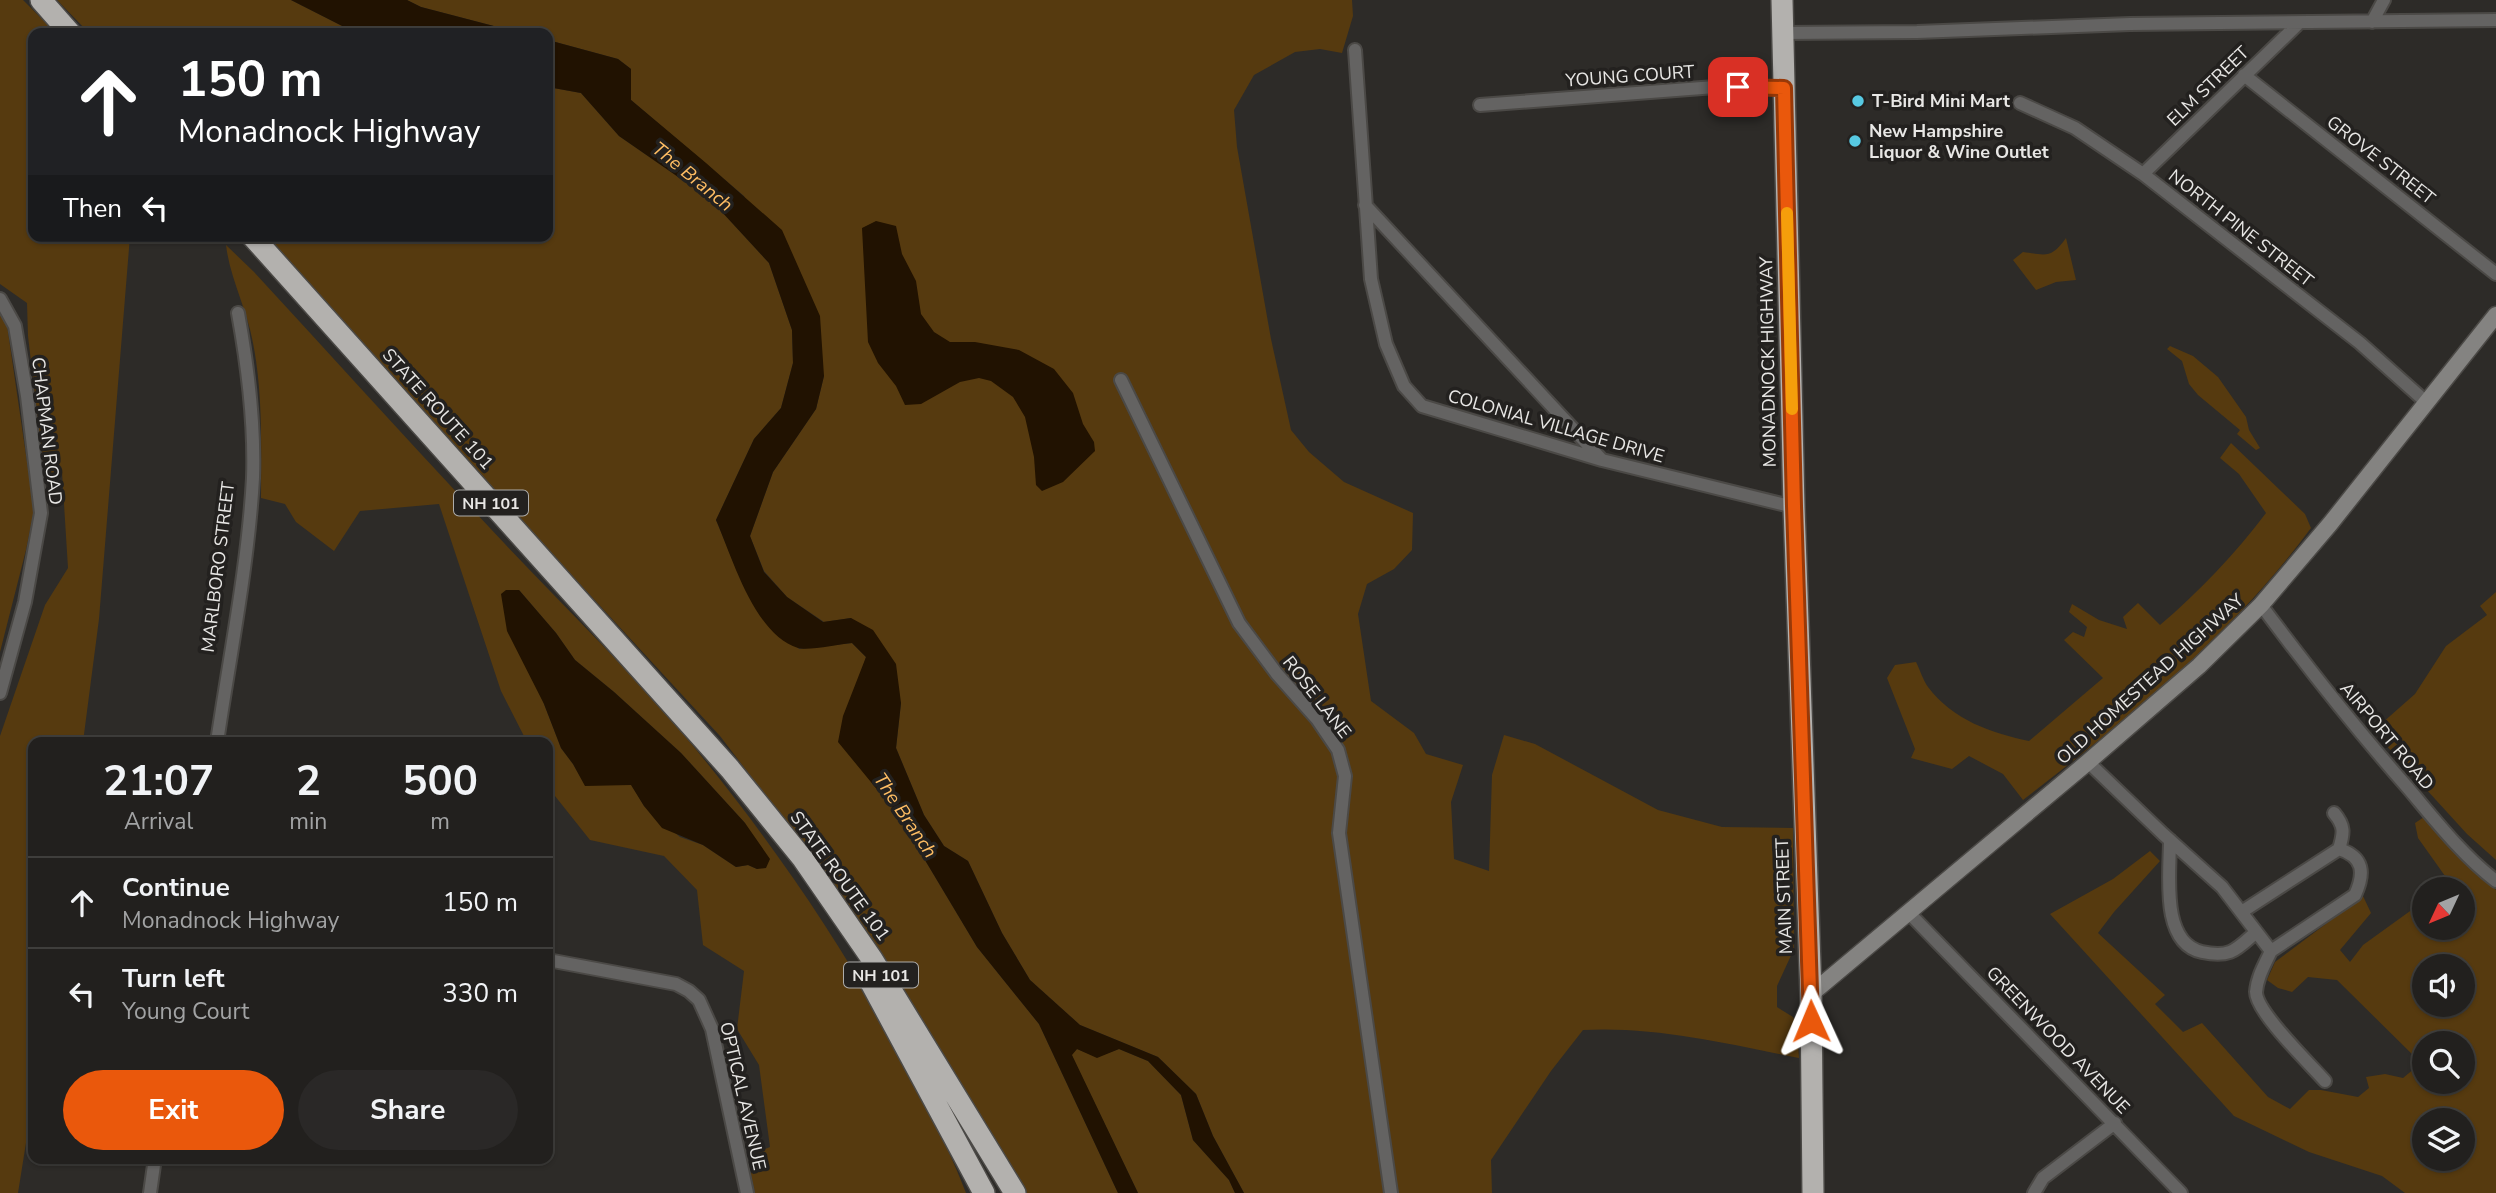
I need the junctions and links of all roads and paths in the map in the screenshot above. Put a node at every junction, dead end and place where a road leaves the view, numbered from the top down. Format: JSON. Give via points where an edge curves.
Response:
{"nodes":[{"id":1,"x":41,"y":0,"type":"edge"},
{"id":2,"x":1782,"y":0,"type":"edge"},
{"id":3,"x":2384,"y":0,"type":"edge"},
{"id":4,"x":2496,"y":20,"type":"edge"},
{"id":5,"x":2372,"y":22,"type":"junction"},
{"id":6,"x":2299,"y":23,"type":"junction"},
{"id":7,"x":66,"y":28,"type":"edge"},
{"id":8,"x":1783,"y":33,"type":"junction"},
{"id":9,"x":1355,"y":50,"type":"dead end"},
{"id":10,"x":2244,"y":75,"type":"junction"},
{"id":11,"x":1784,"y":88,"type":"junction"},
{"id":12,"x":2020,"y":103,"type":"dead end"},
{"id":13,"x":1480,"y":105,"type":"dead end"},
{"id":14,"x":2143,"y":174,"type":"junction"},
{"id":15,"x":1365,"y":205,"type":"junction"},
{"id":16,"x":257,"y":242,"type":"edge"},
{"id":17,"x":2496,"y":274,"type":"edge"},
{"id":18,"x":0,"y":299,"type":"edge"},
{"id":19,"x":238,"y":313,"type":"dead end"},
{"id":20,"x":2496,"y":315,"type":"edge"},
{"id":21,"x":1121,"y":380,"type":"dead end"},
{"id":22,"x":2426,"y":402,"type":"junction"},
{"id":23,"x":1602,"y":460,"type":"junction"},
{"id":24,"x":1794,"y":506,"type":"junction"},
{"id":25,"x":2261,"y":605,"type":"junction"},
{"id":26,"x":0,"y":693,"type":"edge"},
{"id":27,"x":1800,"y":723,"type":"joint"},
{"id":28,"x":218,"y":737,"type":"edge"},
{"id":29,"x":2088,"y":762,"type":"junction"},
{"id":30,"x":730,"y":769,"type":"junction"},
{"id":31,"x":2334,"y":813,"type":"dead end"},
{"id":32,"x":2170,"y":840,"type":"junction"},
{"id":33,"x":2339,"y":849,"type":"junction"},
{"id":34,"x":2496,"y":881,"type":"edge"},
{"id":35,"x":2243,"y":911,"type":"junction"},
{"id":36,"x":1909,"y":912,"type":"junction"},
{"id":37,"x":2255,"y":933,"type":"junction"},
{"id":38,"x":2271,"y":951,"type":"junction"},
{"id":39,"x":553,"y":961,"type":"edge"},
{"id":40,"x":1811,"y":994,"type":"junction"},
{"id":41,"x":2325,"y":1081,"type":"dead end"},
{"id":42,"x":2115,"y":1123,"type":"junction"},
{"id":43,"x":956,"y":1139,"type":"junction"},
{"id":44,"x":154,"y":1164,"type":"edge"},
{"id":45,"x":150,"y":1193,"type":"edge"},
{"id":46,"x":747,"y":1193,"type":"edge"},
{"id":47,"x":974,"y":1193,"type":"edge"},
{"id":48,"x":984,"y":1193,"type":"edge"},
{"id":49,"x":1015,"y":1193,"type":"edge"},
{"id":50,"x":1391,"y":1193,"type":"edge"},
{"id":51,"x":1813,"y":1193,"type":"edge"},
{"id":52,"x":2034,"y":1193,"type":"edge"},
{"id":53,"x":2181,"y":1193,"type":"edge"}],
"edges":[{"from":1,"to":7,"type":"highway"},
{"from":2,"to":8,"type":"highway","name":"MONADNOCK HIGHWAY"},
{"from":3,"to":5,"type":"street"},
{"from":4,"to":5,"type":"street"},
{"from":5,"to":6,"type":"street"},
{"from":6,"to":8,"type":"street"},
{"from":6,"to":10,"type":"street","name":"ELM STREET"},
{"from":8,"to":11,"type":"highway","name":"MONADNOCK HIGHWAY"},
{"from":9,"to":15,"type":"street","name":"COLONIAL VILLAGE DRIVE"},
{"from":10,"to":14,"type":"street","name":"ELM STREET"},
{"from":10,"to":17,"type":"street","name":"GROVE STREET"},
{"from":11,"to":13,"type":"street","name":"YOUNG COURT","via":[[1715,87]]},
{"from":11,"to":24,"type":"highway","name":"MONADNOCK HIGHWAY"},
{"from":12,"to":14,"type":"street","name":"NORTH PINE STREET","via":[[2075,128]]},
{"from":14,"to":22,"type":"street","name":"NORTH PINE STREET","via":[[2360,343]]},
{"from":15,"to":23,"type":"street"},
{"from":15,"to":23,"type":"street","name":"COLONIAL VILLAGE DRIVE","via":[[1371,279],[1386,344],[1404,386],[1422,406]]},
{"from":16,"to":30,"type":"highway","name":"STATE ROUTE 101","number":"NH 101"},
{"from":18,"to":26,"type":"street","name":"CHAPMAN ROAD","via":[[15,326],[41,513],[25,602]]},
{"from":19,"to":28,"type":"street","name":"MARLBORO STREET","via":[[249,372],[253,476],[247,551]]},
{"from":20,"to":22,"type":"main road","name":"OLD HOMESTEAD HIGHWAY"},
{"from":21,"to":50,"type":"street","name":"ROSE LANE","via":[[1239,622],[1338,750],[1345,776],[1339,833]]},
{"from":22,"to":25,"type":"main road","name":"OLD HOMESTEAD HIGHWAY"},
{"from":23,"to":24,"type":"street","name":"COLONIAL VILLAGE DRIVE"},
{"from":24,"to":27,"type":"highway","name":"MONADNOCK HIGHWAY"},
{"from":25,"to":29,"type":"main road","name":"OLD HOMESTEAD HIGHWAY","via":[[2199,666]]},
{"from":25,"to":34,"type":"street","name":"AIRPORT ROAD","via":[[2343,713],[2440,826]]},
{"from":27,"to":40,"type":"highway","name":"MAIN STREET"},
{"from":29,"to":32,"type":"street"},
{"from":29,"to":36,"type":"main road","name":"OLD HOMESTEAD HIGHWAY"},
{"from":30,"to":43,"type":"highway","name":"STATE ROUTE 101","number":"NH 101","via":[[846,937]]},
{"from":30,"to":49,"type":"highway","name":"STATE ROUTE 101","number":"NH 101","via":[[803,859],[872,959]]},
{"from":31,"to":33,"type":"street","via":[[2344,825]]},
{"from":32,"to":35,"type":"street"},
{"from":32,"to":37,"type":"street","via":[[2170,906],[2184,944],[2219,956],[2232,953]]},
{"from":33,"to":35,"type":"street"},
{"from":33,"to":38,"type":"street","via":[[2351,853],[2361,867],[2355,895]]},
{"from":35,"to":37,"type":"street"},
{"from":36,"to":40,"type":"main road","name":"OLD HOMESTEAD HIGHWAY"},
{"from":36,"to":42,"type":"street","name":"GREENWOOD AVENUE"},
{"from":37,"to":38,"type":"street"},
{"from":38,"to":41,"type":"street","via":[[2256,995],[2262,1010]]},
{"from":39,"to":46,"type":"street","name":"OPTICAL AVENUE","via":[[676,984],[699,1000],[712,1030]]},
{"from":40,"to":51,"type":"highway","name":"MAIN STREET"},
{"from":42,"to":52,"type":"street","via":[[2043,1178]]},
{"from":42,"to":53,"type":"street","name":"GREENWOOD AVENUE"},
{"from":43,"to":47,"type":"main road"},
{"from":43,"to":48,"type":"highway","name":"STATE ROUTE 101","number":"NH 101"},
{"from":44,"to":45,"type":"street"}]}
